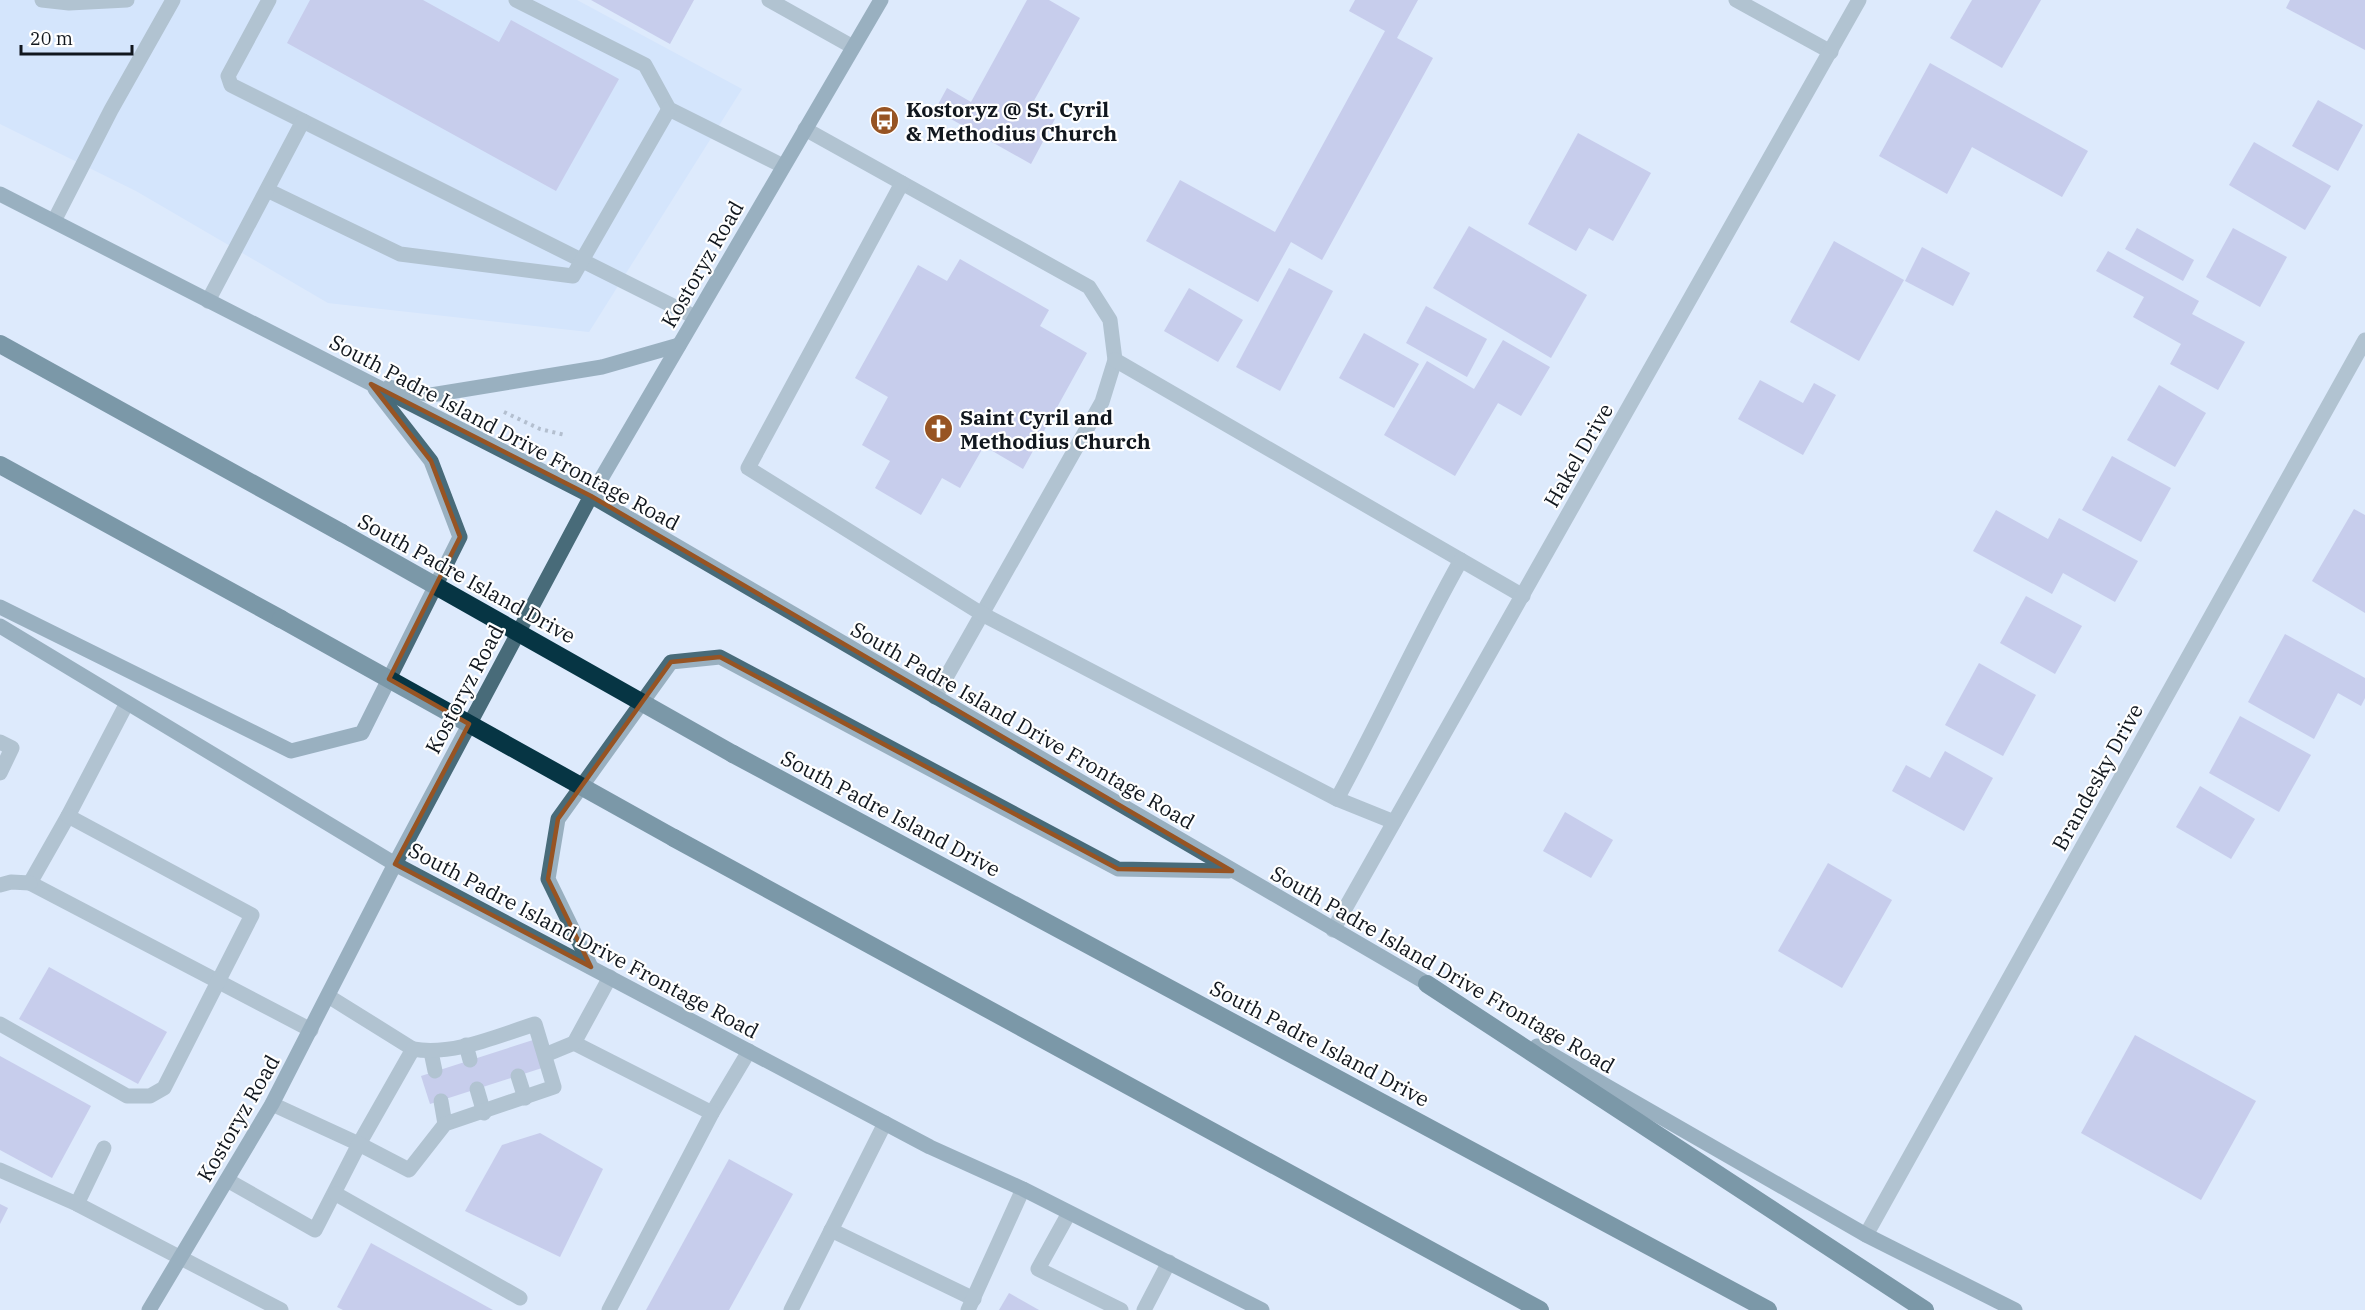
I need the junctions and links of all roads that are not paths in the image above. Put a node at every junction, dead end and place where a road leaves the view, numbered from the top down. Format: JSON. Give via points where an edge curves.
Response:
{"nodes":[{"id":1,"x":42,"y":0,"type":"edge"},
{"id":2,"x":127,"y":0,"type":"edge"},
{"id":3,"x":173,"y":0,"type":"edge"},
{"id":4,"x":269,"y":0,"type":"edge"},
{"id":5,"x":516,"y":0,"type":"edge"},
{"id":6,"x":769,"y":0,"type":"edge"},
{"id":7,"x":881,"y":0,"type":"edge"},
{"id":8,"x":1737,"y":0,"type":"edge"},
{"id":9,"x":1859,"y":0,"type":"edge"},
{"id":10,"x":853,"y":48,"type":"junction"},
{"id":11,"x":1831,"y":52,"type":"junction"},
{"id":12,"x":669,"y":109,"type":"junction"},
{"id":13,"x":303,"y":121,"type":"junction"},
{"id":14,"x":805,"y":129,"type":"junction"},
{"id":15,"x":783,"y":166,"type":"junction"},
{"id":16,"x":902,"y":183,"type":"junction"},
{"id":17,"x":267,"y":190,"type":"junction"},
{"id":18,"x":0,"y":194,"type":"edge"},
{"id":19,"x":54,"y":221,"type":"junction"},
{"id":20,"x":582,"y":260,"type":"junction"},
{"id":21,"x":208,"y":301,"type":"junction"},
{"id":22,"x":695,"y":317,"type":"junction"},
{"id":23,"x":2365,"y":340,"type":"edge"},
{"id":24,"x":0,"y":344,"type":"edge"},
{"id":25,"x":679,"y":345,"type":"junction"},
{"id":26,"x":1115,"y":360,"type":"junction"},
{"id":27,"x":371,"y":384,"type":"junction"},
{"id":28,"x":0,"y":465,"type":"edge"},
{"id":29,"x":591,"y":496,"type":"junction"},
{"id":30,"x":1461,"y":560,"type":"junction"},
{"id":31,"x":1522,"y":596,"type":"junction"},
{"id":32,"x":0,"y":607,"type":"edge"},
{"id":33,"x":982,"y":614,"type":"junction"},
{"id":34,"x":0,"y":626,"type":"edge"},
{"id":35,"x":935,"y":697,"type":"junction"},
{"id":36,"x":127,"y":703,"type":"junction"},
{"id":37,"x":0,"y":742,"type":"edge"},
{"id":38,"x":0,"y":773,"type":"edge"},
{"id":39,"x":1337,"y":799,"type":"junction"},
{"id":40,"x":68,"y":816,"type":"junction"},
{"id":41,"x":1394,"y":822,"type":"junction"},
{"id":42,"x":395,"y":864,"type":"junction"},
{"id":43,"x":1232,"y":871,"type":"junction"},
{"id":44,"x":30,"y":883,"type":"junction"},
{"id":45,"x":0,"y":885,"type":"edge"},
{"id":46,"x":1333,"y":930,"type":"junction"},
{"id":47,"x":591,"y":967,"type":"junction"},
{"id":48,"x":610,"y":977,"type":"junction"},
{"id":49,"x":219,"y":981,"type":"junction"},
{"id":50,"x":1427,"y":984,"type":"junction"},
{"id":51,"x":328,"y":996,"type":"junction"},
{"id":52,"x":0,"y":1024,"type":"edge"},
{"id":53,"x":311,"y":1030,"type":"junction"},
{"id":54,"x":574,"y":1043,"type":"junction"},
{"id":55,"x":413,"y":1049,"type":"junction"},
{"id":56,"x":749,"y":1051,"type":"junction"},
{"id":57,"x":431,"y":1052,"type":"junction"},
{"id":58,"x":544,"y":1055,"type":"junction"},
{"id":59,"x":435,"y":1071,"type":"dead end"},
{"id":60,"x":518,"y":1076,"type":"dead end"},
{"id":61,"x":477,"y":1089,"type":"dead end"},
{"id":62,"x":525,"y":1098,"type":"junction"},
{"id":63,"x":441,"y":1101,"type":"dead end"},
{"id":64,"x":272,"y":1104,"type":"junction"},
{"id":65,"x":484,"y":1113,"type":"junction"},
{"id":66,"x":712,"y":1113,"type":"junction"},
{"id":67,"x":885,"y":1123,"type":"junction"},
{"id":68,"x":446,"y":1124,"type":"junction"},
{"id":69,"x":359,"y":1144,"type":"junction"},
{"id":70,"x":104,"y":1148,"type":"dead end"},
{"id":71,"x":0,"y":1170,"type":"edge"},
{"id":72,"x":227,"y":1180,"type":"junction"},
{"id":73,"x":1023,"y":1189,"type":"junction"},
{"id":74,"x":336,"y":1194,"type":"junction"},
{"id":75,"x":77,"y":1204,"type":"junction"},
{"id":76,"x":1069,"y":1213,"type":"junction"},
{"id":77,"x":831,"y":1230,"type":"junction"},
{"id":78,"x":1866,"y":1235,"type":"junction"},
{"id":79,"x":181,"y":1257,"type":"junction"},
{"id":80,"x":1169,"y":1262,"type":"junction"},
{"id":81,"x":520,"y":1298,"type":"dead end"},
{"id":82,"x":971,"y":1304,"type":"edge"},
{"id":83,"x":149,"y":1310,"type":"edge"},
{"id":84,"x":281,"y":1310,"type":"edge"},
{"id":85,"x":609,"y":1310,"type":"edge"},
{"id":86,"x":790,"y":1310,"type":"edge"},
{"id":87,"x":1121,"y":1310,"type":"edge"},
{"id":88,"x":1144,"y":1310,"type":"edge"},
{"id":89,"x":1262,"y":1310,"type":"edge"},
{"id":90,"x":1540,"y":1310,"type":"edge"},
{"id":91,"x":1768,"y":1310,"type":"edge"},
{"id":92,"x":1925,"y":1310,"type":"edge"},
{"id":93,"x":2015,"y":1310,"type":"edge"}],
"edges":[{"from":1,"to":2,"type":"street"},
{"from":3,"to":19,"type":"street"},
{"from":4,"to":13,"type":"street","via":[[228,81]]},
{"from":5,"to":12,"type":"street","via":[[645,65]]},
{"from":6,"to":10,"type":"street"},
{"from":7,"to":10,"type":"main road","name":"Kostoryz Road"},
{"from":8,"to":11,"type":"street"},
{"from":9,"to":11,"type":"street","name":"Hakel Drive"},
{"from":10,"to":14,"type":"main road","name":"Kostoryz Road"},
{"from":11,"to":31,"type":"street","name":"Hakel Drive"},
{"from":12,"to":15,"type":"street"},
{"from":12,"to":20,"type":"street"},
{"from":13,"to":17,"type":"street"},
{"from":13,"to":20,"type":"street"},
{"from":14,"to":15,"type":"main road","name":"Kostoryz Road"},
{"from":14,"to":16,"type":"street"},
{"from":15,"to":22,"type":"main road","name":"Kostoryz Road"},
{"from":16,"to":26,"type":"street","via":[[1089,287],[1110,320]]},
{"from":16,"to":33,"type":"street","via":[[748,468]]},
{"from":17,"to":20,"type":"street","via":[[400,254],[573,276]]},
{"from":17,"to":21,"type":"street"},
{"from":18,"to":19,"type":"main road","name":"South Padre Island Drive Frontage Road"},
{"from":19,"to":21,"type":"main road","name":"South Padre Island Drive Frontage Road"},
{"from":20,"to":22,"type":"street"},
{"from":21,"to":27,"type":"main road","name":"South Padre Island Drive Frontage Road"},
{"from":22,"to":25,"type":"main road","name":"Kostoryz Road"},
{"from":23,"to":78,"type":"street","name":"Brandesky Drive"},
{"from":24,"to":91,"type":"highway","name":"South Padre Island Drive","bridge":true,"via":[[733,754]]},
{"from":25,"to":27,"type":"main road","via":[[602,367],[431,395]]},
{"from":25,"to":29,"type":"main road","name":"Kostoryz Road"},
{"from":26,"to":30,"type":"street"},
{"from":26,"to":33,"type":"street","via":[[1102,402]]},
{"from":27,"to":29,"type":"main road","name":"South Padre Island Drive Frontage Road"},
{"from":27,"to":32,"type":"main road","via":[[431,461],[460,537],[362,732],[291,751]]},
{"from":28,"to":90,"type":"highway","bridge":true},
{"from":29,"to":35,"type":"main road","name":"South Padre Island Drive Frontage Road"},
{"from":29,"to":42,"type":"main road","name":"Kostoryz Road"},
{"from":30,"to":31,"type":"street"},
{"from":30,"to":39,"type":"street","via":[[1419,634]]},
{"from":31,"to":41,"type":"street","name":"Hakel Drive"},
{"from":33,"to":35,"type":"street"},
{"from":33,"to":39,"type":"street"},
{"from":34,"to":36,"type":"main road","name":"South Padre Island Drive Frontage Road"},
{"from":35,"to":43,"type":"main road","name":"South Padre Island Drive Frontage Road"},
{"from":36,"to":40,"type":"street"},
{"from":36,"to":42,"type":"main road","name":"South Padre Island Drive Frontage Road"},
{"from":37,"to":38,"type":"street","via":[[12,748]]},
{"from":39,"to":41,"type":"street"},
{"from":40,"to":44,"type":"street"},
{"from":40,"to":49,"type":"street","via":[[252,915]]},
{"from":41,"to":46,"type":"street","name":"Hakel Drive"},
{"from":42,"to":47,"type":"main road","name":"South Padre Island Drive Frontage Road"},
{"from":42,"to":51,"type":"main road","name":"Kostoryz Road"},
{"from":43,"to":46,"type":"main road","name":"South Padre Island Drive Frontage Road"},
{"from":43,"to":47,"type":"main road","via":[[1118,869],[720,657],[671,662],[558,819],[548,879]]},
{"from":44,"to":45,"type":"street"},
{"from":44,"to":49,"type":"street"},
{"from":46,"to":50,"type":"main road","name":"South Padre Island Drive Frontage Road"},
{"from":47,"to":48,"type":"main road","name":"South Padre Island Drive Frontage Road"},
{"from":48,"to":54,"type":"street"},
{"from":48,"to":56,"type":"main road","name":"South Padre Island Drive Frontage Road"},
{"from":49,"to":52,"type":"street","via":[[164,1089],[150,1096],[127,1096]]},
{"from":49,"to":53,"type":"street"},
{"from":50,"to":78,"type":"main road","name":"South Padre Island Drive Frontage Road"},
{"from":50,"to":92,"type":"highway"},
{"from":51,"to":53,"type":"main road","name":"Kostoryz Road"},
{"from":51,"to":55,"type":"street"},
{"from":53,"to":64,"type":"main road","name":"Kostoryz Road"},
{"from":54,"to":58,"type":"street"},
{"from":54,"to":66,"type":"street"},
{"from":55,"to":57,"type":"street"},
{"from":55,"to":69,"type":"street"},
{"from":56,"to":66,"type":"street"},
{"from":56,"to":67,"type":"main road","name":"South Padre Island Drive Frontage Road"},
{"from":57,"to":58,"type":"street","via":[[468,1052],[508,1040],[535,1024]]},
{"from":57,"to":59,"type":"street"},
{"from":58,"to":62,"type":"street","via":[[554,1087]]},
{"from":60,"to":62,"type":"street"},
{"from":61,"to":65,"type":"street"},
{"from":62,"to":65,"type":"street"},
{"from":63,"to":68,"type":"street"},
{"from":64,"to":69,"type":"street"},
{"from":64,"to":72,"type":"main road","name":"Kostoryz Road"},
{"from":65,"to":68,"type":"street"},
{"from":66,"to":85,"type":"street"},
{"from":67,"to":73,"type":"main road","name":"South Padre Island Drive Frontage Road"},
{"from":67,"to":77,"type":"street"},
{"from":68,"to":69,"type":"street","via":[[409,1170]]},
{"from":69,"to":74,"type":"street"},
{"from":70,"to":75,"type":"street"},
{"from":71,"to":75,"type":"street"},
{"from":72,"to":74,"type":"street","via":[[315,1230]]},
{"from":72,"to":79,"type":"main road","name":"Kostoryz Road"},
{"from":73,"to":76,"type":"main road","name":"South Padre Island Drive Frontage Road"},
{"from":73,"to":82,"type":"street"},
{"from":74,"to":81,"type":"street"},
{"from":75,"to":79,"type":"street"},
{"from":76,"to":80,"type":"main road","name":"South Padre Island Drive Frontage Road"},
{"from":76,"to":87,"type":"street","via":[[1038,1269]]},
{"from":77,"to":82,"type":"street"},
{"from":77,"to":86,"type":"street"},
{"from":78,"to":93,"type":"main road","name":"South Padre Island Drive Frontage Road"},
{"from":79,"to":83,"type":"main road","name":"Kostoryz Road"},
{"from":79,"to":84,"type":"street"},
{"from":80,"to":88,"type":"street"},
{"from":80,"to":89,"type":"main road","name":"South Padre Island Drive Frontage Road"}]}
